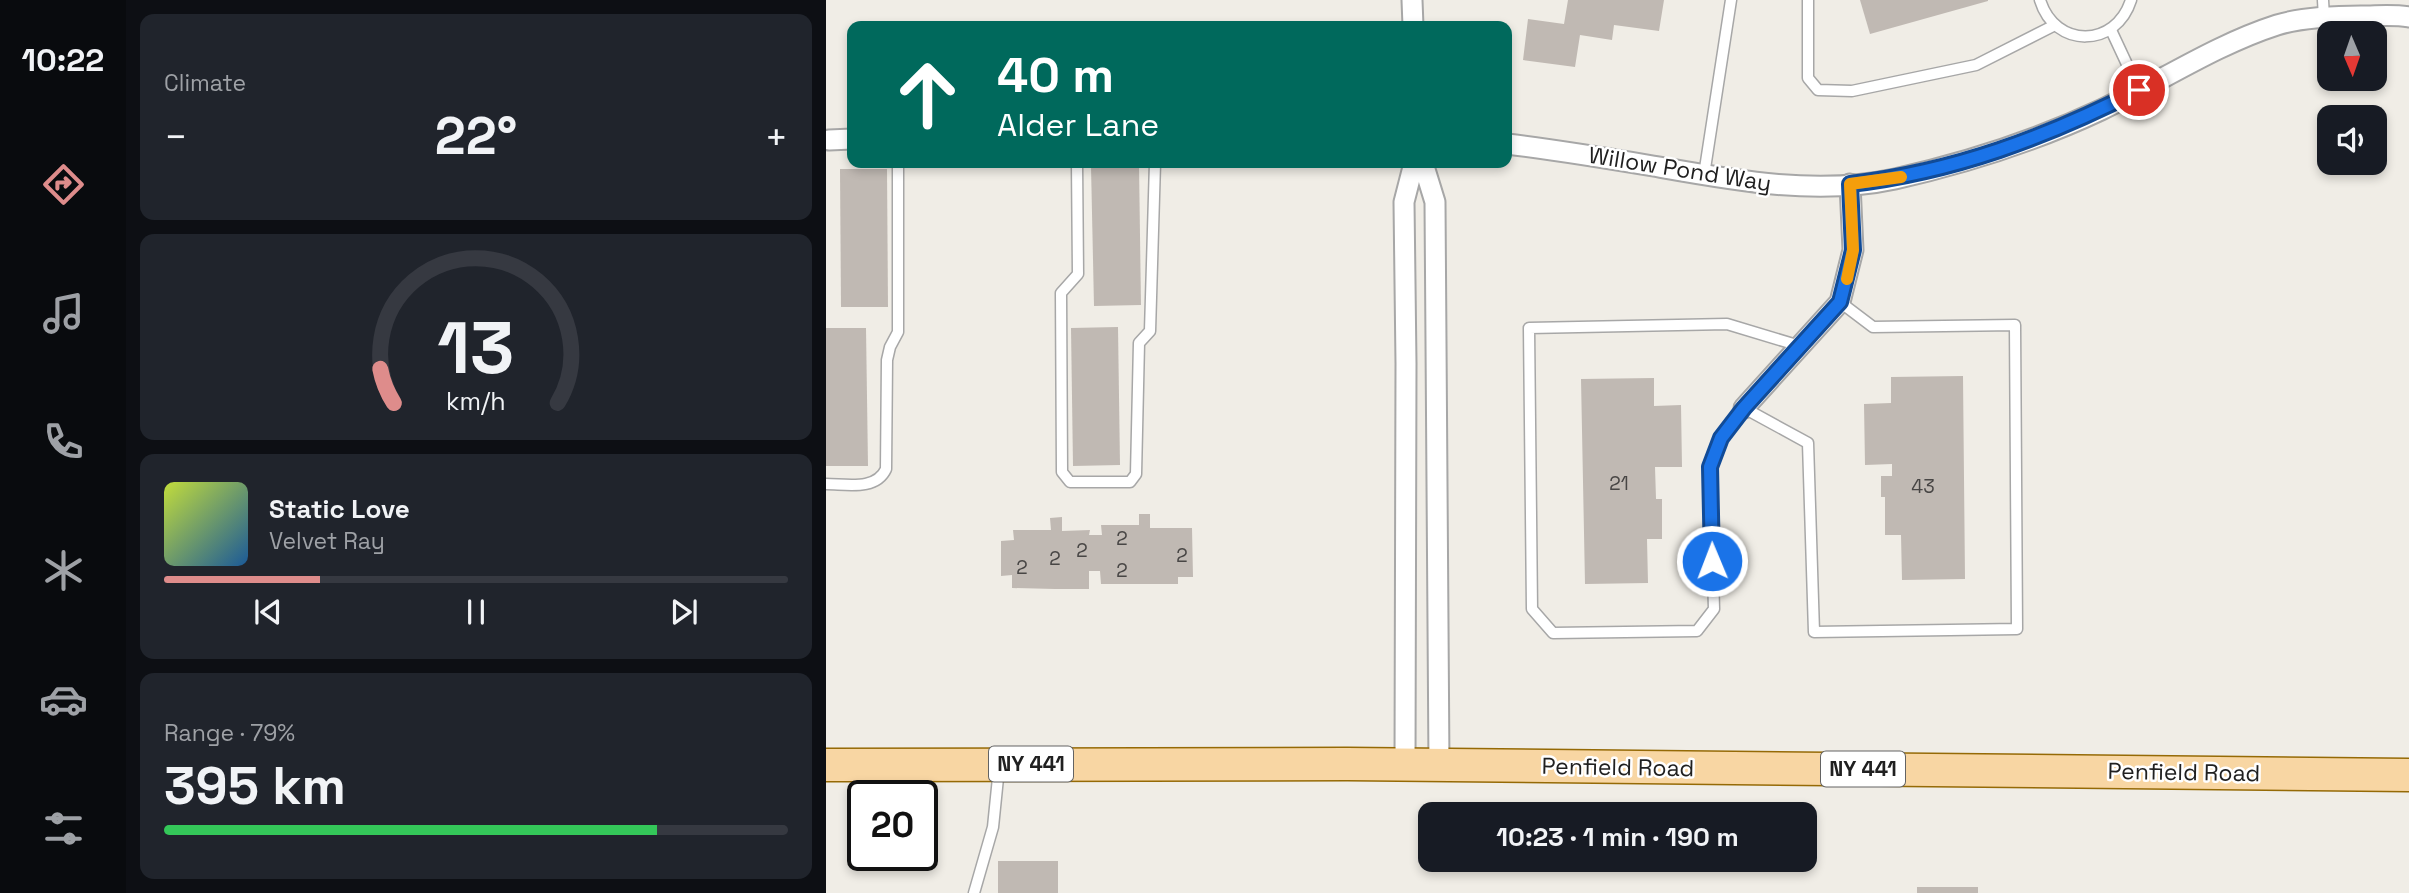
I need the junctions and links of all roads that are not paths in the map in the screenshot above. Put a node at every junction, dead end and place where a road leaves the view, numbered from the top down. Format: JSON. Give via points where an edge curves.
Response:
{"nodes":[{"id":1,"x":1412,"y":0,"type":"edge"},
{"id":2,"x":1731,"y":0,"type":"edge"},
{"id":3,"x":1808,"y":0,"type":"edge"},
{"id":4,"x":2040,"y":0,"type":"edge"},
{"id":5,"x":2131,"y":0,"type":"edge"},
{"id":6,"x":2324,"y":9,"type":"edge"},
{"id":7,"x":2409,"y":17,"type":"edge"},
{"id":8,"x":1413,"y":21,"type":"edge"},
{"id":9,"x":2055,"y":25,"type":"junction"},
{"id":10,"x":2111,"y":30,"type":"junction"},
{"id":11,"x":2139,"y":90,"type":"junction"},
{"id":12,"x":847,"y":140,"type":"edge"},
{"id":13,"x":828,"y":145,"type":"edge"},
{"id":14,"x":1512,"y":145,"type":"edge"},
{"id":15,"x":898,"y":168,"type":"edge"},
{"id":16,"x":1076,"y":168,"type":"edge"},
{"id":17,"x":1155,"y":168,"type":"edge"},
{"id":18,"x":1413,"y":168,"type":"edge"},
{"id":19,"x":1425,"y":168,"type":"edge"},
{"id":20,"x":1704,"y":175,"type":"junction"},
{"id":21,"x":1850,"y":184,"type":"junction"},
{"id":22,"x":1840,"y":302,"type":"junction"},
{"id":23,"x":1800,"y":346,"type":"junction"},
{"id":24,"x":1744,"y":408,"type":"junction"},
{"id":25,"x":826,"y":484,"type":"edge"},
{"id":26,"x":999,"y":764,"type":"junction"},
{"id":27,"x":1405,"y":764,"type":"junction"},
{"id":28,"x":826,"y":765,"type":"edge"},
{"id":29,"x":1439,"y":765,"type":"junction"},
{"id":30,"x":2409,"y":775,"type":"edge"},
{"id":31,"x":974,"y":893,"type":"edge"}],
"edges":[{"from":1,"to":8,"type":"street"},
{"from":2,"to":20,"type":"lane"},
{"from":3,"to":9,"type":"lane","via":[[1808,78],[1818,90],[1853,91],[1976,65]]},
{"from":4,"to":9,"type":"lane"},
{"from":5,"to":10,"type":"lane"},
{"from":6,"to":7,"type":"street","name":"Willow Pond Way","via":[[2341,16]]},
{"from":6,"to":11,"type":"street","name":"Willow Pond Way","via":[[2229,43]]},
{"from":9,"to":10,"type":"lane","via":[[2082,37]]},
{"from":10,"to":11,"type":"lane"},
{"from":11,"to":21,"type":"street","name":"Willow Pond Way","via":[[2041,136],[1989,154],[1893,179]]},
{"from":12,"to":13,"type":"street"},
{"from":14,"to":20,"type":"street","name":"Willow Pond Way"},
{"from":15,"to":25,"type":"lane","via":[[898,332],[887,360],[886,469],[868,484]]},
{"from":16,"to":17,"type":"lane","via":[[1078,274],[1061,293],[1062,472],[1070,482],[1130,482],[1136,474],[1139,343],[1150,331]]},
{"from":18,"to":27,"type":"street","via":[[1404,202]]},
{"from":19,"to":29,"type":"street","via":[[1435,202]]},
{"from":20,"to":21,"type":"street","name":"Willow Pond Way","via":[[1792,185]]},
{"from":21,"to":22,"type":"street","via":[[1853,250]]},
{"from":22,"to":23,"type":"street"},
{"from":22,"to":24,"type":"lane","via":[[1873,327],[2015,325],[2017,629],[1814,632],[1808,443]]},
{"from":23,"to":24,"type":"street"},
{"from":23,"to":24,"type":"lane","via":[[1727,324],[1529,328],[1532,608],[1553,633],[1697,631],[1714,609],[1710,467],[1721,438]]},
{"from":26,"to":27,"type":"main road","name":"Penfield Road","number":"NY 441"},
{"from":26,"to":28,"type":"main road","name":"Penfield Road","number":"NY 441"},
{"from":26,"to":31,"type":"lane","via":[[993,827]]},
{"from":27,"to":29,"type":"main road","name":"Penfield Road","number":"NY 441"},
{"from":29,"to":30,"type":"main road","name":"Penfield Road","number":"NY 441"}]}
